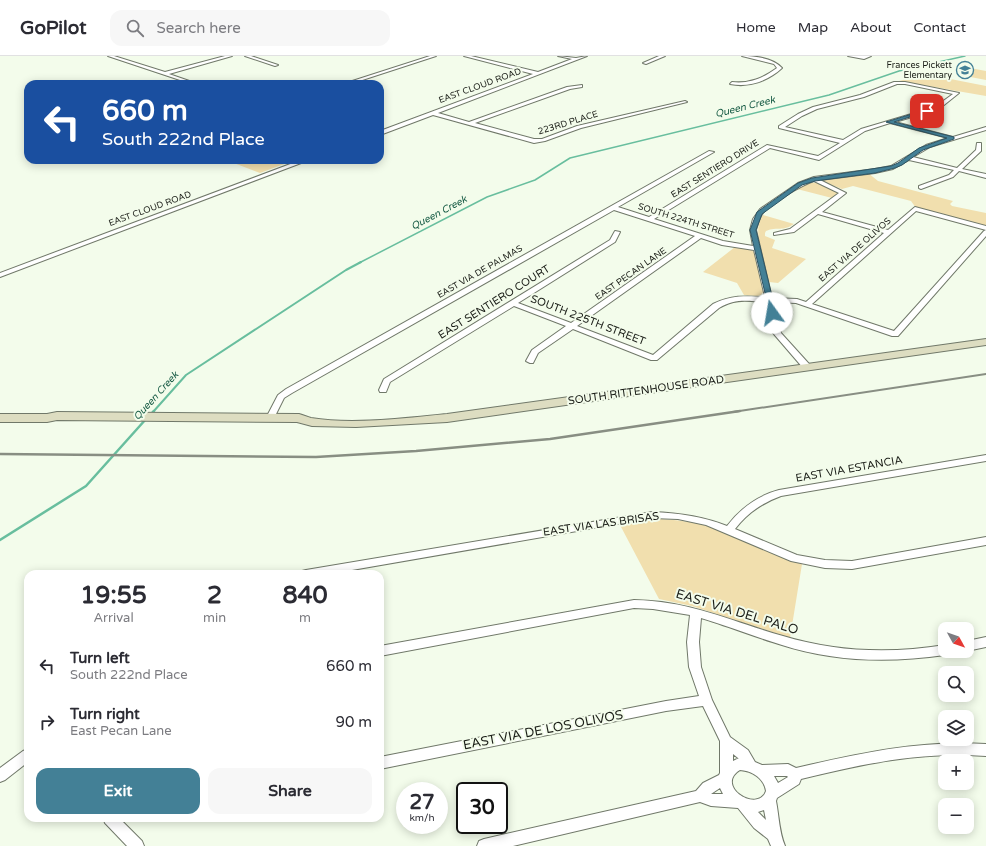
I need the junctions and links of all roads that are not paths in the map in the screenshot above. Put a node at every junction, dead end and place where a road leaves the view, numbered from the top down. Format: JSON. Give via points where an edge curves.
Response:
{"nodes":[{"id":1,"x":119,"y":56,"type":"edge"},
{"id":2,"x":230,"y":56,"type":"edge"},
{"id":3,"x":247,"y":56,"type":"edge"},
{"id":4,"x":434,"y":56,"type":"edge"},
{"id":5,"x":466,"y":56,"type":"edge"},
{"id":6,"x":560,"y":56,"type":"edge"},
{"id":7,"x":585,"y":56,"type":"edge"},
{"id":8,"x":663,"y":56,"type":"edge"},
{"id":9,"x":744,"y":56,"type":"edge"},
{"id":10,"x":850,"y":56,"type":"edge"},
{"id":11,"x":869,"y":56,"type":"edge"},
{"id":12,"x":112,"y":57,"type":"edge"},
{"id":13,"x":576,"y":59,"type":"junction"},
{"id":14,"x":645,"y":63,"type":"dead end"},
{"id":15,"x":276,"y":65,"type":"dead end"},
{"id":16,"x":164,"y":74,"type":"junction"},
{"id":17,"x":539,"y":74,"type":"junction"},
{"id":18,"x":183,"y":80,"type":"edge"},
{"id":19,"x":358,"y":80,"type":"edge"},
{"id":20,"x":732,"y":83,"type":"dead end"},
{"id":21,"x":580,"y":86,"type":"dead end"},
{"id":22,"x":686,"y":102,"type":"dead end"},
{"id":23,"x":433,"y":113,"type":"junction"},
{"id":24,"x":888,"y":122,"type":"junction"},
{"id":25,"x":470,"y":123,"type":"junction"},
{"id":26,"x":986,"y":128,"type":"edge"},
{"id":27,"x":384,"y":131,"type":"edge"},
{"id":28,"x":953,"y":138,"type":"junction"},
{"id":29,"x":843,"y":142,"type":"junction"},
{"id":30,"x":979,"y":144,"type":"dead end"},
{"id":31,"x":711,"y":152,"type":"dead end"},
{"id":32,"x":908,"y":158,"type":"junction"},
{"id":33,"x":295,"y":164,"type":"edge"},
{"id":34,"x":958,"y":170,"type":"junction"},
{"id":35,"x":986,"y":176,"type":"edge"},
{"id":36,"x":814,"y":179,"type":"junction"},
{"id":37,"x":921,"y":187,"type":"dead end"},
{"id":38,"x":612,"y":208,"type":"junction"},
{"id":39,"x":817,"y":212,"type":"junction"},
{"id":40,"x":650,"y":220,"type":"junction"},
{"id":41,"x":986,"y":228,"type":"edge"},
{"id":42,"x":617,"y":232,"type":"dead end"},
{"id":43,"x":889,"y":232,"type":"junction"},
{"id":44,"x":986,"y":232,"type":"edge"},
{"id":45,"x":776,"y":234,"type":"dead end"},
{"id":46,"x":700,"y":236,"type":"junction"},
{"id":47,"x":756,"y":248,"type":"junction"},
{"id":48,"x":0,"y":275,"type":"edge"},
{"id":49,"x":769,"y":299,"type":"junction"},
{"id":50,"x":513,"y":303,"type":"junction"},
{"id":51,"x":807,"y":304,"type":"junction"},
{"id":52,"x":572,"y":326,"type":"junction"},
{"id":53,"x":986,"y":342,"type":"edge"},
{"id":54,"x":530,"y":361,"type":"dead end"},
{"id":55,"x":807,"y":367,"type":"junction"},
{"id":56,"x":383,"y":390,"type":"dead end"},
{"id":57,"x":0,"y":418,"type":"edge"},
{"id":58,"x":270,"y":418,"type":"junction"},
{"id":59,"x":197,"y":421,"type":"junction"},
{"id":60,"x":304,"y":421,"type":"junction"},
{"id":61,"x":986,"y":458,"type":"edge"},
{"id":62,"x":729,"y":530,"type":"junction"},
{"id":63,"x":986,"y":541,"type":"edge"},
{"id":64,"x":331,"y":570,"type":"edge"},
{"id":65,"x":696,"y":612,"type":"junction"},
{"id":66,"x":986,"y":642,"type":"edge"},
{"id":67,"x":974,"y":645,"type":"edge"},
{"id":68,"x":384,"y":650,"type":"edge"},
{"id":69,"x":938,"y":651,"type":"edge"},
{"id":70,"x":706,"y":700,"type":"junction"},
{"id":71,"x":726,"y":741,"type":"junction"},
{"id":72,"x":986,"y":750,"type":"edge"},
{"id":73,"x":24,"y":758,"type":"edge"},
{"id":74,"x":384,"y":762,"type":"edge"},
{"id":75,"x":756,"y":768,"type":"junction"},
{"id":76,"x":795,"y":774,"type":"junction"},
{"id":77,"x":0,"y":776,"type":"edge"},
{"id":78,"x":726,"y":776,"type":"junction"},
{"id":79,"x":700,"y":796,"type":"junction"},
{"id":80,"x":770,"y":797,"type":"junction"},
{"id":81,"x":740,"y":803,"type":"junction"},
{"id":82,"x":114,"y":822,"type":"edge"},
{"id":83,"x":776,"y":840,"type":"edge"},
{"id":84,"x":137,"y":846,"type":"edge"},
{"id":85,"x":484,"y":846,"type":"edge"}],
"edges":[{"from":1,"to":12,"type":"street"},
{"from":2,"to":16,"type":"street"},
{"from":3,"to":15,"type":"street"},
{"from":4,"to":19,"type":"street"},
{"from":5,"to":17,"type":"street"},
{"from":6,"to":13,"type":"street"},
{"from":7,"to":13,"type":"street","name":"EAST CLOUD ROAD"},
{"from":8,"to":14,"type":"street"},
{"from":9,"to":20,"type":"street","via":[[775,64],[780,68],[755,83]]},
{"from":10,"to":11,"type":"street"},
{"from":12,"to":16,"type":"street"},
{"from":13,"to":17,"type":"street","name":"EAST CLOUD ROAD"},
{"from":16,"to":18,"type":"street"},
{"from":17,"to":23,"type":"street","name":"EAST CLOUD ROAD"},
{"from":21,"to":25,"type":"street"},
{"from":22,"to":25,"type":"street","name":"223RD PLACE","via":[[579,127],[540,141],[530,141]]},
{"from":23,"to":25,"type":"street","name":"223RD PLACE"},
{"from":23,"to":27,"type":"street","name":"EAST CLOUD ROAD"},
{"from":24,"to":28,"type":"street"},
{"from":24,"to":29,"type":"street","via":[[863,130]]},
{"from":24,"to":29,"type":"street","via":[[937,108],[957,93],[900,82],[862,96],[816,108],[781,127]]},
{"from":26,"to":28,"type":"street"},
{"from":28,"to":32,"type":"street","via":[[921,149]]},
{"from":29,"to":40,"type":"street","name":"EAST SENTIERO DRIVE","via":[[819,158],[769,146]]},
{"from":30,"to":34,"type":"street","via":[[979,150]]},
{"from":31,"to":38,"type":"street","name":"EAST VIA DE PALMAS"},
{"from":32,"to":34,"type":"street"},
{"from":32,"to":36,"type":"street","via":[[885,169]]},
{"from":33,"to":48,"type":"street","name":"EAST CLOUD ROAD"},
{"from":34,"to":35,"type":"street"},
{"from":34,"to":37,"type":"street","via":[[951,176]]},
{"from":36,"to":39,"type":"street","via":[[843,193]]},
{"from":36,"to":47,"type":"street","via":[[800,184],[760,213],[753,230]]},
{"from":38,"to":40,"type":"street","name":"SOUTH 224TH STREET"},
{"from":38,"to":58,"type":"street","name":"EAST VIA DE PALMAS","via":[[289,391],[281,397]]},
{"from":39,"to":43,"type":"street"},
{"from":39,"to":45,"type":"street","via":[[792,231]]},
{"from":40,"to":46,"type":"street","name":"SOUTH 224TH STREET"},
{"from":41,"to":43,"type":"street","name":"EAST VIA DE OLIVOS","via":[[915,209]]},
{"from":42,"to":50,"type":"street","name":"EAST SENTIERO COURT","via":[[613,241]]},
{"from":43,"to":51,"type":"street","name":"EAST VIA DE OLIVOS"},
{"from":44,"to":51,"type":"street","via":[[895,334]]},
{"from":46,"to":47,"type":"street","name":"SOUTH 224TH STREET","via":[[727,244]]},
{"from":46,"to":52,"type":"street","name":"EAST PECAN LANE"},
{"from":47,"to":49,"type":"street"},
{"from":49,"to":51,"type":"street"},
{"from":49,"to":52,"type":"street","name":"SOUTH 225TH STREET","via":[[740,298],[720,303],[654,358]]},
{"from":49,"to":55,"type":"street","via":[[780,337]]},
{"from":50,"to":52,"type":"street","name":"SOUTH 225TH STREET"},
{"from":50,"to":56,"type":"street","name":"EAST SENTIERO COURT","via":[[387,381]]},
{"from":52,"to":54,"type":"street","name":"EAST PECAN LANE","via":[[536,352]]},
{"from":53,"to":55,"type":"main road","name":"SOUTH RITTENHOUSE ROAD"},
{"from":55,"to":60,"type":"main road","name":"SOUTH RITTENHOUSE ROAD","via":[[447,418],[361,423]]},
{"from":57,"to":59,"type":"main road","name":"SOUTH RITTENHOUSE ROAD","via":[[47,418],[52,421]]},
{"from":58,"to":59,"type":"main road","name":"SOUTH RITTENHOUSE ROAD"},
{"from":58,"to":60,"type":"main road","name":"SOUTH RITTENHOUSE ROAD","via":[[299,418]]},
{"from":59,"to":60,"type":"main road","name":"SOUTH RITTENHOUSE ROAD","via":[[297,425]]},
{"from":61,"to":62,"type":"street","name":"EAST VIA ESTANCIA","via":[[779,493],[750,507]]},
{"from":62,"to":63,"type":"street","name":"EAST VIA LAS BRISAS","via":[[795,558],[839,565],[865,564]]},
{"from":62,"to":64,"type":"street","name":"EAST VIA LAS BRISAS","via":[[694,518],[652,515]]},
{"from":65,"to":68,"type":"street","name":"EAST VIA DEL PALO","via":[[661,604],[634,604]]},
{"from":65,"to":69,"type":"street","name":"EAST VIA DEL PALO","via":[[793,644],[838,653],[890,656]]},
{"from":65,"to":70,"type":"street","via":[[693,630],[694,654],[698,679]]},
{"from":66,"to":67,"type":"street"},
{"from":70,"to":71,"type":"street"},
{"from":70,"to":74,"type":"street","name":"EAST VIA DE LOS OLIVOS"},
{"from":71,"to":75,"type":"street"},
{"from":71,"to":78,"type":"street"},
{"from":72,"to":76,"type":"street","via":[[932,749],[887,753]]},
{"from":73,"to":77,"type":"street"},
{"from":75,"to":76,"type":"street","via":[[788,770]]},
{"from":75,"to":78,"type":"street","via":[[739,764],[730,769]]},
{"from":75,"to":80,"type":"street","via":[[770,782]]},
{"from":76,"to":80,"type":"street","via":[[794,780]]},
{"from":78,"to":79,"type":"street","via":[[708,786]]},
{"from":78,"to":81,"type":"street","via":[[727,791]]},
{"from":79,"to":81,"type":"street","via":[[711,800]]},
{"from":79,"to":85,"type":"street"},
{"from":80,"to":81,"type":"street","via":[[758,806]]},
{"from":80,"to":83,"type":"street"},
{"from":81,"to":83,"type":"street"},
{"from":82,"to":84,"type":"street"}]}
